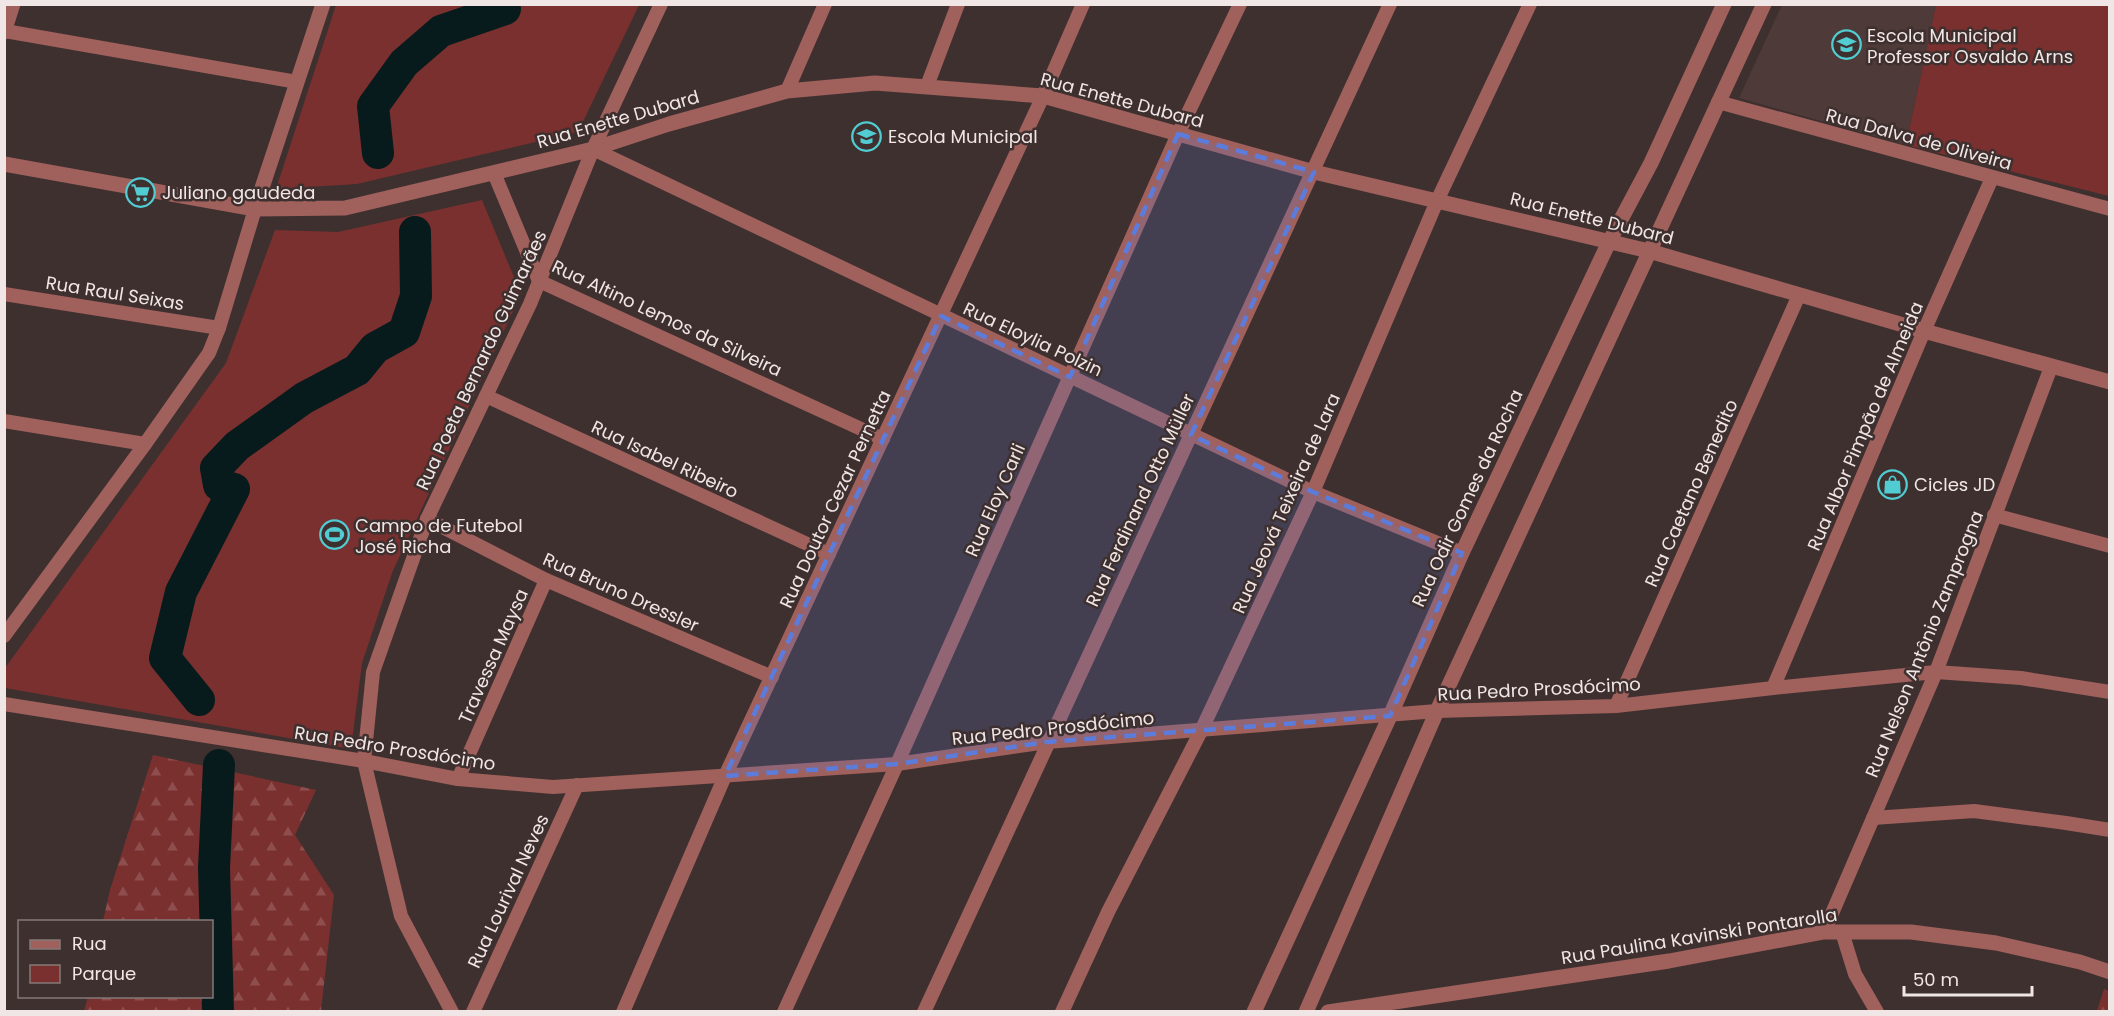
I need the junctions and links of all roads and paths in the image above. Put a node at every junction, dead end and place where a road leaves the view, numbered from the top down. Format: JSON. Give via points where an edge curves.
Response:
{"nodes":[{"id":1,"x":13,"y":4,"type":"edge"},
{"id":2,"x":323,"y":4,"type":"edge"},
{"id":3,"x":661,"y":4,"type":"edge"},
{"id":4,"x":825,"y":4,"type":"edge"},
{"id":5,"x":958,"y":4,"type":"edge"},
{"id":6,"x":1083,"y":4,"type":"edge"},
{"id":7,"x":1240,"y":4,"type":"edge"},
{"id":8,"x":1390,"y":4,"type":"edge"},
{"id":9,"x":1530,"y":4,"type":"edge"},
{"id":10,"x":1724,"y":4,"type":"edge"},
{"id":11,"x":1764,"y":4,"type":"edge"},
{"id":12,"x":5,"y":32,"type":"edge"},
{"id":13,"x":297,"y":82,"type":"junction"},
{"id":14,"x":927,"y":86,"type":"junction"},
{"id":15,"x":787,"y":92,"type":"junction"},
{"id":16,"x":1043,"y":96,"type":"junction"},
{"id":17,"x":1718,"y":102,"type":"junction"},
{"id":18,"x":1178,"y":134,"type":"junction"},
{"id":19,"x":593,"y":149,"type":"junction"},
{"id":20,"x":4,"y":164,"type":"edge"},
{"id":21,"x":1314,"y":172,"type":"junction"},
{"id":22,"x":494,"y":173,"type":"junction"},
{"id":23,"x":1992,"y":178,"type":"junction"},
{"id":24,"x":1437,"y":201,"type":"junction"},
{"id":25,"x":255,"y":209,"type":"junction"},
{"id":26,"x":2109,"y":209,"type":"edge"},
{"id":27,"x":1610,"y":242,"type":"junction"},
{"id":28,"x":1649,"y":250,"type":"junction"},
{"id":29,"x":539,"y":281,"type":"junction"},
{"id":30,"x":4,"y":294,"type":"edge"},
{"id":31,"x":1799,"y":295,"type":"junction"},
{"id":32,"x":940,"y":316,"type":"junction"},
{"id":33,"x":219,"y":328,"type":"junction"},
{"id":34,"x":1924,"y":331,"type":"junction"},
{"id":35,"x":2051,"y":367,"type":"junction"},
{"id":36,"x":1070,"y":377,"type":"junction"},
{"id":37,"x":2109,"y":382,"type":"edge"},
{"id":38,"x":486,"y":396,"type":"junction"},
{"id":39,"x":4,"y":421,"type":"edge"},
{"id":40,"x":1191,"y":435,"type":"junction"},
{"id":41,"x":883,"y":439,"type":"junction"},
{"id":42,"x":146,"y":444,"type":"junction"},
{"id":43,"x":1313,"y":492,"type":"junction"},
{"id":44,"x":1995,"y":515,"type":"junction"},
{"id":45,"x":427,"y":519,"type":"junction"},
{"id":46,"x":2109,"y":546,"type":"edge"},
{"id":47,"x":1462,"y":553,"type":"junction"},
{"id":48,"x":829,"y":554,"type":"junction"},
{"id":49,"x":546,"y":580,"type":"junction"},
{"id":50,"x":4,"y":636,"type":"edge"},
{"id":51,"x":1936,"y":672,"type":"junction"},
{"id":52,"x":772,"y":677,"type":"junction"},
{"id":53,"x":1773,"y":688,"type":"junction"},
{"id":54,"x":2109,"y":692,"type":"edge"},
{"id":55,"x":4,"y":704,"type":"edge"},
{"id":56,"x":1616,"y":706,"type":"junction"},
{"id":57,"x":1437,"y":711,"type":"junction"},
{"id":58,"x":1390,"y":716,"type":"junction"},
{"id":59,"x":1201,"y":731,"type":"junction"},
{"id":60,"x":1047,"y":742,"type":"junction"},
{"id":61,"x":364,"y":761,"type":"junction"},
{"id":62,"x":897,"y":764,"type":"junction"},
{"id":63,"x":725,"y":776,"type":"junction"},
{"id":64,"x":458,"y":779,"type":"junction"},
{"id":65,"x":577,"y":785,"type":"junction"},
{"id":66,"x":1873,"y":818,"type":"junction"},
{"id":67,"x":2109,"y":830,"type":"edge"},
{"id":68,"x":1824,"y":932,"type":"junction"},
{"id":69,"x":1842,"y":932,"type":"junction"},
{"id":70,"x":2109,"y":972,"type":"edge"},
{"id":71,"x":452,"y":1011,"type":"edge"},
{"id":72,"x":472,"y":1011,"type":"edge"},
{"id":73,"x":623,"y":1011,"type":"edge"},
{"id":74,"x":784,"y":1011,"type":"edge"},
{"id":75,"x":924,"y":1011,"type":"edge"},
{"id":76,"x":1062,"y":1011,"type":"edge"},
{"id":77,"x":1254,"y":1011,"type":"edge"},
{"id":78,"x":1306,"y":1011,"type":"edge"},
{"id":79,"x":1328,"y":1011,"type":"edge"},
{"id":80,"x":1877,"y":1011,"type":"edge"}],
"edges":[{"from":1,"to":12,"type":"street"},
{"from":2,"to":13,"type":"street"},
{"from":3,"to":19,"type":"street","name":"Rua Poeta Bernardo Guimarães"},
{"from":4,"to":15,"type":"street"},
{"from":5,"to":14,"type":"street"},
{"from":6,"to":16,"type":"street","name":"Rua Doutor Cezar Pernetta"},
{"from":7,"to":18,"type":"street","name":"Rua Eloy Carli"},
{"from":8,"to":21,"type":"street","name":"Rua Ferdinand Otto Müller"},
{"from":9,"to":24,"type":"street","name":"Rua Jeová Teixeira de Lara"},
{"from":10,"to":27,"type":"street","name":"Rua Odir Gomes da Rocha"},
{"from":11,"to":17,"type":"street"},
{"from":12,"to":13,"type":"street"},
{"from":13,"to":25,"type":"street"},
{"from":14,"to":15,"type":"street","name":"Rua Enette Dubard","via":[[875,83]]},
{"from":14,"to":16,"type":"street","name":"Rua Enette Dubard"},
{"from":15,"to":19,"type":"street","name":"Rua Enette Dubard"},
{"from":16,"to":18,"type":"street","name":"Rua Enette Dubard"},
{"from":16,"to":32,"type":"street","name":"Rua Doutor Cezar Pernetta"},
{"from":17,"to":23,"type":"street","name":"Rua Dalva de Oliveira"},
{"from":17,"to":28,"type":"street"},
{"from":18,"to":21,"type":"street","name":"Rua Enette Dubard"},
{"from":18,"to":36,"type":"street","name":"Rua Eloy Carli"},
{"from":19,"to":22,"type":"street","name":"Rua Enette Dubard"},
{"from":19,"to":29,"type":"street","name":"Rua Poeta Bernardo Guimarães"},
{"from":19,"to":32,"type":"street","name":"Rua Eloylia Polzin"},
{"from":20,"to":25,"type":"street","name":"Rua Enette Dubard"},
{"from":21,"to":24,"type":"street","name":"Rua Enette Dubard"},
{"from":21,"to":40,"type":"street","name":"Rua Ferdinand Otto Müller"},
{"from":22,"to":25,"type":"street","name":"Rua Enette Dubard","via":[[345,208]]},
{"from":22,"to":29,"type":"street","name":"Rua Altino Lemos da Silveira"},
{"from":23,"to":26,"type":"street","name":"Rua Dalva de Oliveira"},
{"from":23,"to":34,"type":"street","name":"Rua Albor Pimpão de Almeida"},
{"from":24,"to":27,"type":"street","name":"Rua Enette Dubard"},
{"from":24,"to":43,"type":"street","name":"Rua Jeová Teixeira de Lara"},
{"from":25,"to":33,"type":"street"},
{"from":27,"to":28,"type":"street","name":"Rua Enette Dubard"},
{"from":27,"to":47,"type":"street","name":"Rua Odir Gomes da Rocha"},
{"from":28,"to":31,"type":"street","name":"Rua Enette Dubard"},
{"from":28,"to":57,"type":"street"},
{"from":29,"to":38,"type":"street","name":"Rua Poeta Bernardo Guimarães"},
{"from":29,"to":41,"type":"street","name":"Rua Altino Lemos da Silveira"},
{"from":30,"to":33,"type":"street","name":"Rua Raul Seixas"},
{"from":31,"to":34,"type":"street","name":"Rua Enette Dubard"},
{"from":31,"to":56,"type":"street","name":"Rua Caetano Benedito"},
{"from":32,"to":36,"type":"street","name":"Rua Eloylia Polzin"},
{"from":32,"to":41,"type":"street","name":"Rua Doutor Cezar Pernetta"},
{"from":33,"to":42,"type":"street","via":[[209,353]]},
{"from":34,"to":35,"type":"street","name":"Rua Enette Dubard"},
{"from":34,"to":53,"type":"street","name":"Rua Albor Pimpão de Almeida"},
{"from":35,"to":37,"type":"street","name":"Rua Enette Dubard"},
{"from":35,"to":44,"type":"street","name":"Rua Nelson Antônio Zamprogna"},
{"from":36,"to":40,"type":"street","name":"Rua Eloylia Polzin"},
{"from":36,"to":62,"type":"street","name":"Rua Eloy Carli"},
{"from":38,"to":45,"type":"street","name":"Rua Poeta Bernardo Guimarães"},
{"from":38,"to":48,"type":"street","name":"Rua Isabel Ribeiro"},
{"from":39,"to":42,"type":"street"},
{"from":40,"to":43,"type":"street","name":"Rua Eloylia Polzin"},
{"from":40,"to":60,"type":"street","name":"Rua Ferdinand Otto Müller"},
{"from":41,"to":48,"type":"street","name":"Rua Doutor Cezar Pernetta"},
{"from":42,"to":50,"type":"street"},
{"from":43,"to":47,"type":"street","name":"Rua Eloylia Polzin"},
{"from":43,"to":59,"type":"street","name":"Rua Jeová Teixeira de Lara"},
{"from":44,"to":46,"type":"street"},
{"from":44,"to":51,"type":"street","name":"Rua Nelson Antônio Zamprogna"},
{"from":45,"to":49,"type":"street","name":"Rua Bruno Dressler"},
{"from":45,"to":61,"type":"street","name":"Rua Poeta Bernardo Guimarães","via":[[374,672]]},
{"from":47,"to":58,"type":"street","name":"Rua Odir Gomes da Rocha"},
{"from":48,"to":52,"type":"street","name":"Rua Doutor Cezar Pernetta"},
{"from":49,"to":52,"type":"street","name":"Rua Bruno Dressler"},
{"from":49,"to":64,"type":"street","name":"Travessa Maysa"},
{"from":51,"to":53,"type":"street","name":"Rua Pedro Prosdócimo"},
{"from":51,"to":54,"type":"street","name":"Rua Pedro Prosdócimo","via":[[2021,678]]},
{"from":51,"to":66,"type":"street","name":"Rua Nelson Antônio Zamprogna"},
{"from":52,"to":63,"type":"street","name":"Rua Doutor Cezar Pernetta"},
{"from":53,"to":56,"type":"street","name":"Rua Pedro Prosdócimo"},
{"from":55,"to":61,"type":"street","name":"Rua Pedro Prosdócimo"},
{"from":56,"to":57,"type":"street","name":"Rua Pedro Prosdócimo"},
{"from":57,"to":58,"type":"street","name":"Rua Pedro Prosdócimo"},
{"from":57,"to":78,"type":"street"},
{"from":58,"to":59,"type":"street","name":"Rua Pedro Prosdócimo"},
{"from":58,"to":77,"type":"street","name":"Rua Odir Gomes da Rocha"},
{"from":59,"to":60,"type":"street","name":"Rua Pedro Prosdócimo"},
{"from":59,"to":76,"type":"street","name":"Rua Jeová Teixeira de Lara"},
{"from":60,"to":62,"type":"street","name":"Rua Pedro Prosdócimo"},
{"from":60,"to":75,"type":"street","name":"Rua Ferdinand Otto Müller"},
{"from":61,"to":64,"type":"street","name":"Rua Pedro Prosdócimo"},
{"from":61,"to":71,"type":"street","name":"Rua Poeta Bernardo Guimarães","via":[[401,916]]},
{"from":62,"to":63,"type":"street","name":"Rua Pedro Prosdócimo"},
{"from":62,"to":74,"type":"street","name":"Rua Eloy Carli"},
{"from":63,"to":65,"type":"street","name":"Rua Pedro Prosdócimo"},
{"from":63,"to":73,"type":"street","name":"Rua Doutor Cezar Pernetta"},
{"from":64,"to":65,"type":"street","name":"Rua Pedro Prosdócimo","via":[[553,787]]},
{"from":65,"to":72,"type":"street","name":"Rua Lourival Neves"},
{"from":66,"to":67,"type":"street","via":[[1974,811]]},
{"from":66,"to":68,"type":"street","name":"Rua Nelson Antônio Zamprogna"},
{"from":68,"to":69,"type":"street","name":"Rua Paulina Kavinski Pontarolla"},
{"from":68,"to":79,"type":"street","name":"Rua Paulina Kavinski Pontarolla","via":[[1669,961]]},
{"from":69,"to":70,"type":"street","name":"Rua Paulina Kavinski Pontarolla","via":[[1911,932],[1996,943]]},
{"from":69,"to":80,"type":"street","via":[[1855,974]]}]}
